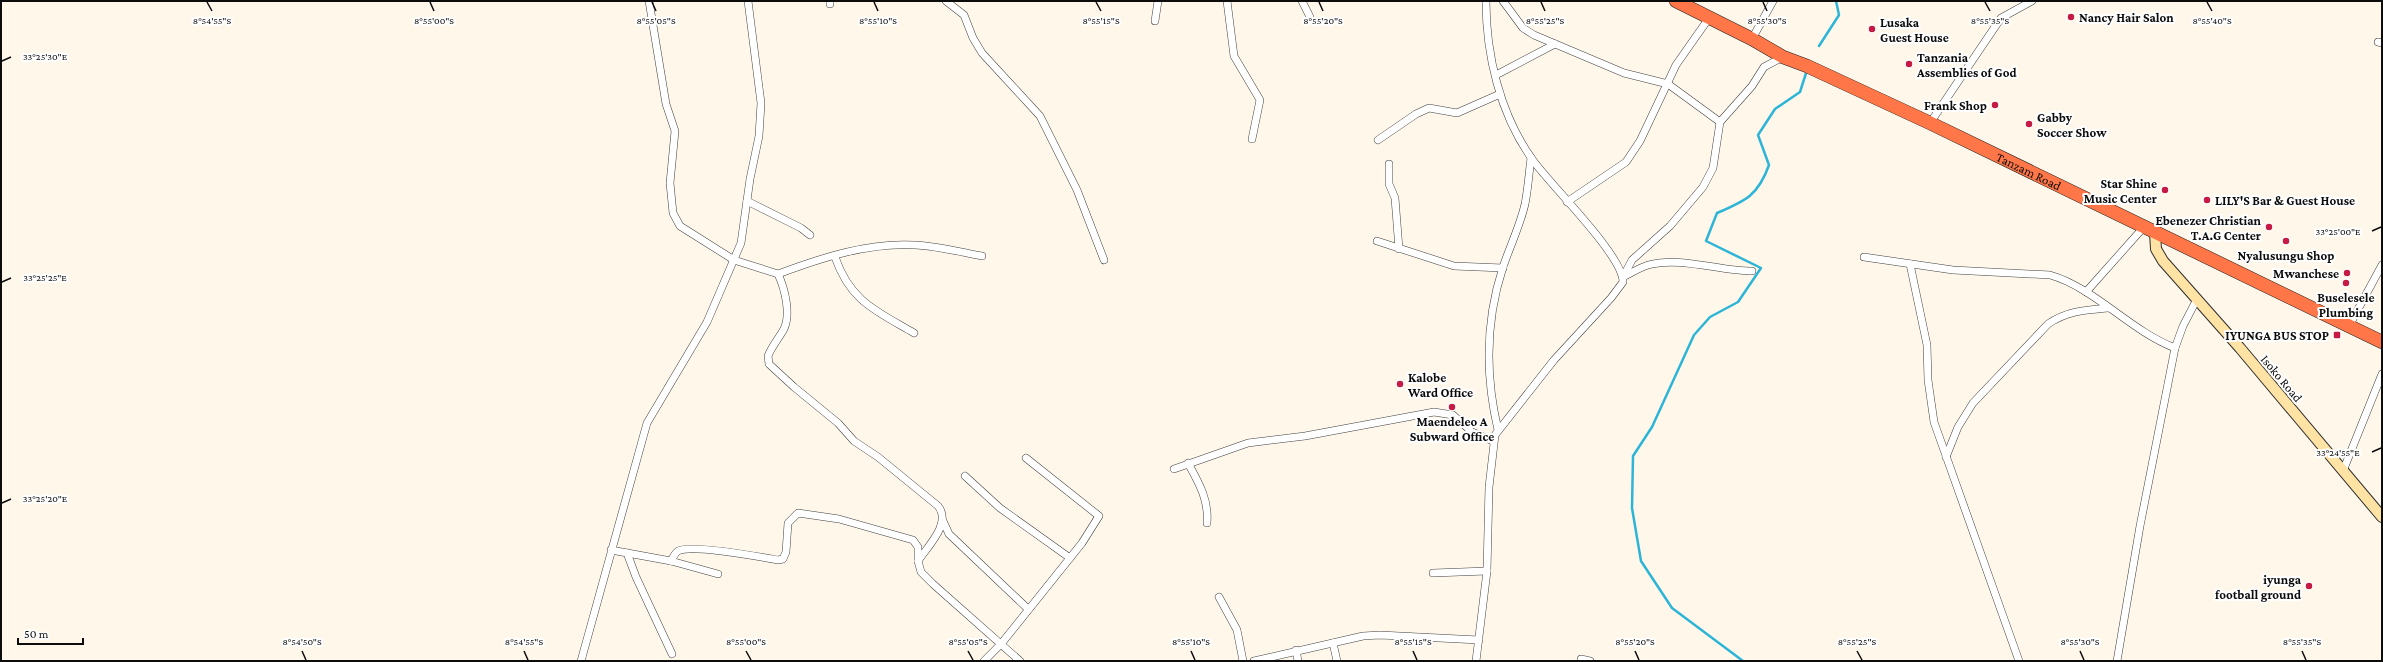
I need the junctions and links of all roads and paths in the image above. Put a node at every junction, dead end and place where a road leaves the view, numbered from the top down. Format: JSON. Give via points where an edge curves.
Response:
{"nodes":[{"id":1,"x":649,"y":1,"type":"edge"},
{"id":2,"x":748,"y":1,"type":"edge"},
{"id":3,"x":946,"y":1,"type":"edge"},
{"id":4,"x":1158,"y":1,"type":"edge"},
{"id":5,"x":1227,"y":1,"type":"edge"},
{"id":6,"x":1302,"y":1,"type":"edge"},
{"id":7,"x":1486,"y":1,"type":"edge"},
{"id":8,"x":1503,"y":1,"type":"edge"},
{"id":9,"x":1676,"y":1,"type":"edge"},
{"id":10,"x":1773,"y":1,"type":"edge"},
{"id":11,"x":2032,"y":1,"type":"edge"},
{"id":12,"x":1310,"y":17,"type":"dead end"},
{"id":13,"x":1709,"y":18,"type":"junction"},
{"id":14,"x":1155,"y":21,"type":"dead end"},
{"id":15,"x":1752,"y":39,"type":"junction"},
{"id":16,"x":1555,"y":44,"type":"junction"},
{"id":17,"x":1783,"y":57,"type":"junction"},
{"id":18,"x":1496,"y":75,"type":"junction"},
{"id":19,"x":1668,"y":84,"type":"junction"},
{"id":20,"x":1500,"y":94,"type":"junction"},
{"id":21,"x":1720,"y":122,"type":"junction"},
{"id":22,"x":1930,"y":123,"type":"junction"},
{"id":23,"x":1252,"y":140,"type":"dead end"},
{"id":24,"x":1378,"y":140,"type":"dead end"},
{"id":25,"x":1531,"y":158,"type":"junction"},
{"id":26,"x":1389,"y":164,"type":"dead end"},
{"id":27,"x":747,"y":200,"type":"junction"},
{"id":28,"x":1567,"y":202,"type":"junction"},
{"id":29,"x":2149,"y":230,"type":"junction"},
{"id":30,"x":810,"y":235,"type":"dead end"},
{"id":31,"x":1376,"y":241,"type":"dead end"},
{"id":32,"x":1399,"y":249,"type":"junction"},
{"id":33,"x":982,"y":256,"type":"dead end"},
{"id":34,"x":836,"y":257,"type":"junction"},
{"id":35,"x":1864,"y":257,"type":"dead end"},
{"id":36,"x":734,"y":260,"type":"junction"},
{"id":37,"x":1104,"y":260,"type":"dead end"},
{"id":38,"x":1910,"y":264,"type":"junction"},
{"id":39,"x":2382,"y":265,"type":"edge"},
{"id":40,"x":1503,"y":268,"type":"junction"},
{"id":41,"x":1752,"y":271,"type":"dead end"},
{"id":42,"x":778,"y":274,"type":"junction"},
{"id":43,"x":1623,"y":277,"type":"junction"},
{"id":44,"x":2086,"y":292,"type":"junction"},
{"id":45,"x":2197,"y":298,"type":"junction"},
{"id":46,"x":2108,"y":308,"type":"junction"},
{"id":47,"x":2349,"y":326,"type":"junction"},
{"id":48,"x":914,"y":333,"type":"dead end"},
{"id":49,"x":2382,"y":342,"type":"edge"},
{"id":50,"x":2174,"y":348,"type":"junction"},
{"id":51,"x":2382,"y":374,"type":"edge"},
{"id":52,"x":1498,"y":430,"type":"junction"},
{"id":53,"x":1493,"y":441,"type":"junction"},
{"id":54,"x":1946,"y":457,"type":"junction"},
{"id":55,"x":1026,"y":458,"type":"dead end"},
{"id":56,"x":1188,"y":463,"type":"junction"},
{"id":57,"x":1174,"y":469,"type":"dead end"},
{"id":58,"x":2343,"y":471,"type":"junction"},
{"id":59,"x":965,"y":476,"type":"dead end"},
{"id":60,"x":2382,"y":517,"type":"edge"},
{"id":61,"x":943,"y":522,"type":"junction"},
{"id":62,"x":1207,"y":523,"type":"dead end"},
{"id":63,"x":611,"y":550,"type":"junction"},
{"id":64,"x":627,"y":553,"type":"junction"},
{"id":65,"x":1070,"y":558,"type":"junction"},
{"id":66,"x":671,"y":561,"type":"junction"},
{"id":67,"x":918,"y":561,"type":"junction"},
{"id":68,"x":1487,"y":571,"type":"junction"},
{"id":69,"x":1433,"y":573,"type":"dead end"},
{"id":70,"x":718,"y":574,"type":"dead end"},
{"id":71,"x":1219,"y":597,"type":"dead end"},
{"id":72,"x":1028,"y":609,"type":"junction"},
{"id":73,"x":1479,"y":640,"type":"junction"},
{"id":74,"x":1333,"y":643,"type":"junction"},
{"id":75,"x":1001,"y":644,"type":"junction"},
{"id":76,"x":1296,"y":650,"type":"junction"},
{"id":77,"x":672,"y":654,"type":"dead end"},
{"id":78,"x":1581,"y":659,"type":"dead end"},
{"id":79,"x":582,"y":661,"type":"edge"},
{"id":80,"x":984,"y":661,"type":"edge"},
{"id":81,"x":1020,"y":661,"type":"edge"},
{"id":82,"x":1243,"y":661,"type":"edge"},
{"id":83,"x":1254,"y":661,"type":"edge"},
{"id":84,"x":1298,"y":661,"type":"edge"},
{"id":85,"x":1338,"y":661,"type":"edge"},
{"id":86,"x":1476,"y":661,"type":"edge"},
{"id":87,"x":1590,"y":661,"type":"edge"},
{"id":88,"x":2019,"y":661,"type":"edge"},
{"id":89,"x":2116,"y":661,"type":"edge"}],
"edges":[{"from":1,"to":36,"type":"street","via":[[666,104],[675,131],[670,183],[672,213],[680,226]]},
{"from":2,"to":27,"type":"street","via":[[761,103],[759,136]]},
{"from":3,"to":37,"type":"street","via":[[964,15],[982,53],[1040,116],[1089,218]]},
{"from":4,"to":14,"type":"street"},
{"from":5,"to":23,"type":"street","via":[[1234,56],[1260,100]]},
{"from":6,"to":12,"type":"street"},
{"from":7,"to":18,"type":"street","via":[[1488,34]]},
{"from":8,"to":16,"type":"street","via":[[1523,28]]},
{"from":9,"to":13,"type":"highway","name":"Tanzam Road"},
{"from":10,"to":15,"type":"street"},
{"from":11,"to":22,"type":"street","via":[[2001,18]]},
{"from":13,"to":15,"type":"highway","name":"Tanzam Road"},
{"from":13,"to":19,"type":"street","via":[[1676,65]]},
{"from":15,"to":17,"type":"highway","name":"Tanzam Road"},
{"from":16,"to":18,"type":"street"},
{"from":16,"to":19,"type":"street","via":[[1624,73]]},
{"from":17,"to":21,"type":"street","via":[[1764,67],[1752,86]]},
{"from":17,"to":22,"type":"highway","name":"Tanzam Road"},
{"from":18,"to":20,"type":"street"},
{"from":19,"to":21,"type":"street"},
{"from":19,"to":28,"type":"street","via":[[1640,141],[1626,162]]},
{"from":20,"to":24,"type":"street","via":[[1457,113],[1429,108]]},
{"from":20,"to":25,"type":"street","via":[[1513,127]]},
{"from":21,"to":43,"type":"street","via":[[1713,168],[1703,187],[1670,226],[1632,260]]},
{"from":22,"to":29,"type":"highway","name":"Tanzam Road"},
{"from":25,"to":28,"type":"street"},
{"from":25,"to":40,"type":"street","via":[[1525,203]]},
{"from":26,"to":32,"type":"street","via":[[1389,184],[1395,198]]},
{"from":27,"to":30,"type":"street"},
{"from":27,"to":36,"type":"street","via":[[741,243]]},
{"from":28,"to":43,"type":"street","via":[[1598,238]]},
{"from":29,"to":44,"type":"street"},
{"from":29,"to":45,"type":"street","name":"Isoko Road","via":[[2163,261]]},
{"from":29,"to":47,"type":"highway","name":"Tanzam Road"},
{"from":31,"to":32,"type":"street"},
{"from":32,"to":40,"type":"street","via":[[1454,266]]},
{"from":33,"to":34,"type":"street","via":[[893,244],[861,248]]},
{"from":34,"to":42,"type":"street"},
{"from":34,"to":48,"type":"street","via":[[842,275],[857,296]]},
{"from":35,"to":38,"type":"street"},
{"from":36,"to":42,"type":"street"},
{"from":36,"to":63,"type":"street","via":[[707,322],[647,423]]},
{"from":38,"to":44,"type":"street","via":[[1953,270],[2050,275],[2075,284]]},
{"from":38,"to":54,"type":"street","via":[[1927,345],[1928,380],[1934,422]]},
{"from":39,"to":47,"type":"street"},
{"from":40,"to":52,"type":"street","via":[[1494,304],[1488,363]]},
{"from":41,"to":43,"type":"street","via":[[1730,271],[1704,265],[1664,262],[1647,265]]},
{"from":42,"to":61,"type":"street","via":[[786,295],[786,316],[784,328],[768,356],[769,364],[838,423],[854,441],[878,457],[938,506],[943,512]]},
{"from":43,"to":52,"type":"street","via":[[1620,287],[1554,360]]},
{"from":44,"to":46,"type":"street"},
{"from":45,"to":50,"type":"street"},
{"from":45,"to":58,"type":"street","name":"Isoko Road"},
{"from":46,"to":50,"type":"street","via":[[2142,332]]},
{"from":46,"to":54,"type":"street","via":[[2073,311],[2059,316],[2048,324],[1973,403],[1958,427]]},
{"from":47,"to":49,"type":"highway","name":"Tanzam Road"},
{"from":50,"to":89,"type":"street"},
{"from":51,"to":58,"type":"street"},
{"from":52,"to":53,"type":"street"},
{"from":53,"to":56,"type":"street","via":[[1472,432],[1453,415],[1434,412],[1305,436],[1248,443]]},
{"from":53,"to":68,"type":"street"},
{"from":54,"to":88,"type":"street"},
{"from":55,"to":65,"type":"street","via":[[1099,516]]},
{"from":56,"to":57,"type":"street"},
{"from":56,"to":62,"type":"street","via":[[1205,496]]},
{"from":58,"to":60,"type":"street","name":"Isoko Road"},
{"from":59,"to":65,"type":"street","via":[[1000,508]]},
{"from":61,"to":67,"type":"street"},
{"from":61,"to":72,"type":"street","via":[[949,534]]},
{"from":63,"to":64,"type":"street"},
{"from":63,"to":79,"type":"street"},
{"from":64,"to":66,"type":"street"},
{"from":64,"to":77,"type":"street"},
{"from":65,"to":72,"type":"street"},
{"from":66,"to":67,"type":"street","via":[[676,552],[683,549],[783,559],[786,552],[788,523],[798,513],[839,519],[913,540],[918,547]]},
{"from":66,"to":70,"type":"street"},
{"from":67,"to":75,"type":"street","via":[[921,572]]},
{"from":68,"to":69,"type":"street"},
{"from":68,"to":73,"type":"street"},
{"from":71,"to":82,"type":"street","via":[[1237,630]]},
{"from":72,"to":75,"type":"street"},
{"from":73,"to":74,"type":"street","via":[[1380,635]]},
{"from":73,"to":86,"type":"street"},
{"from":74,"to":76,"type":"street"},
{"from":74,"to":85,"type":"street"},
{"from":75,"to":80,"type":"street"},
{"from":75,"to":81,"type":"street"},
{"from":76,"to":83,"type":"street"},
{"from":76,"to":84,"type":"street"},
{"from":78,"to":87,"type":"street"}]}
